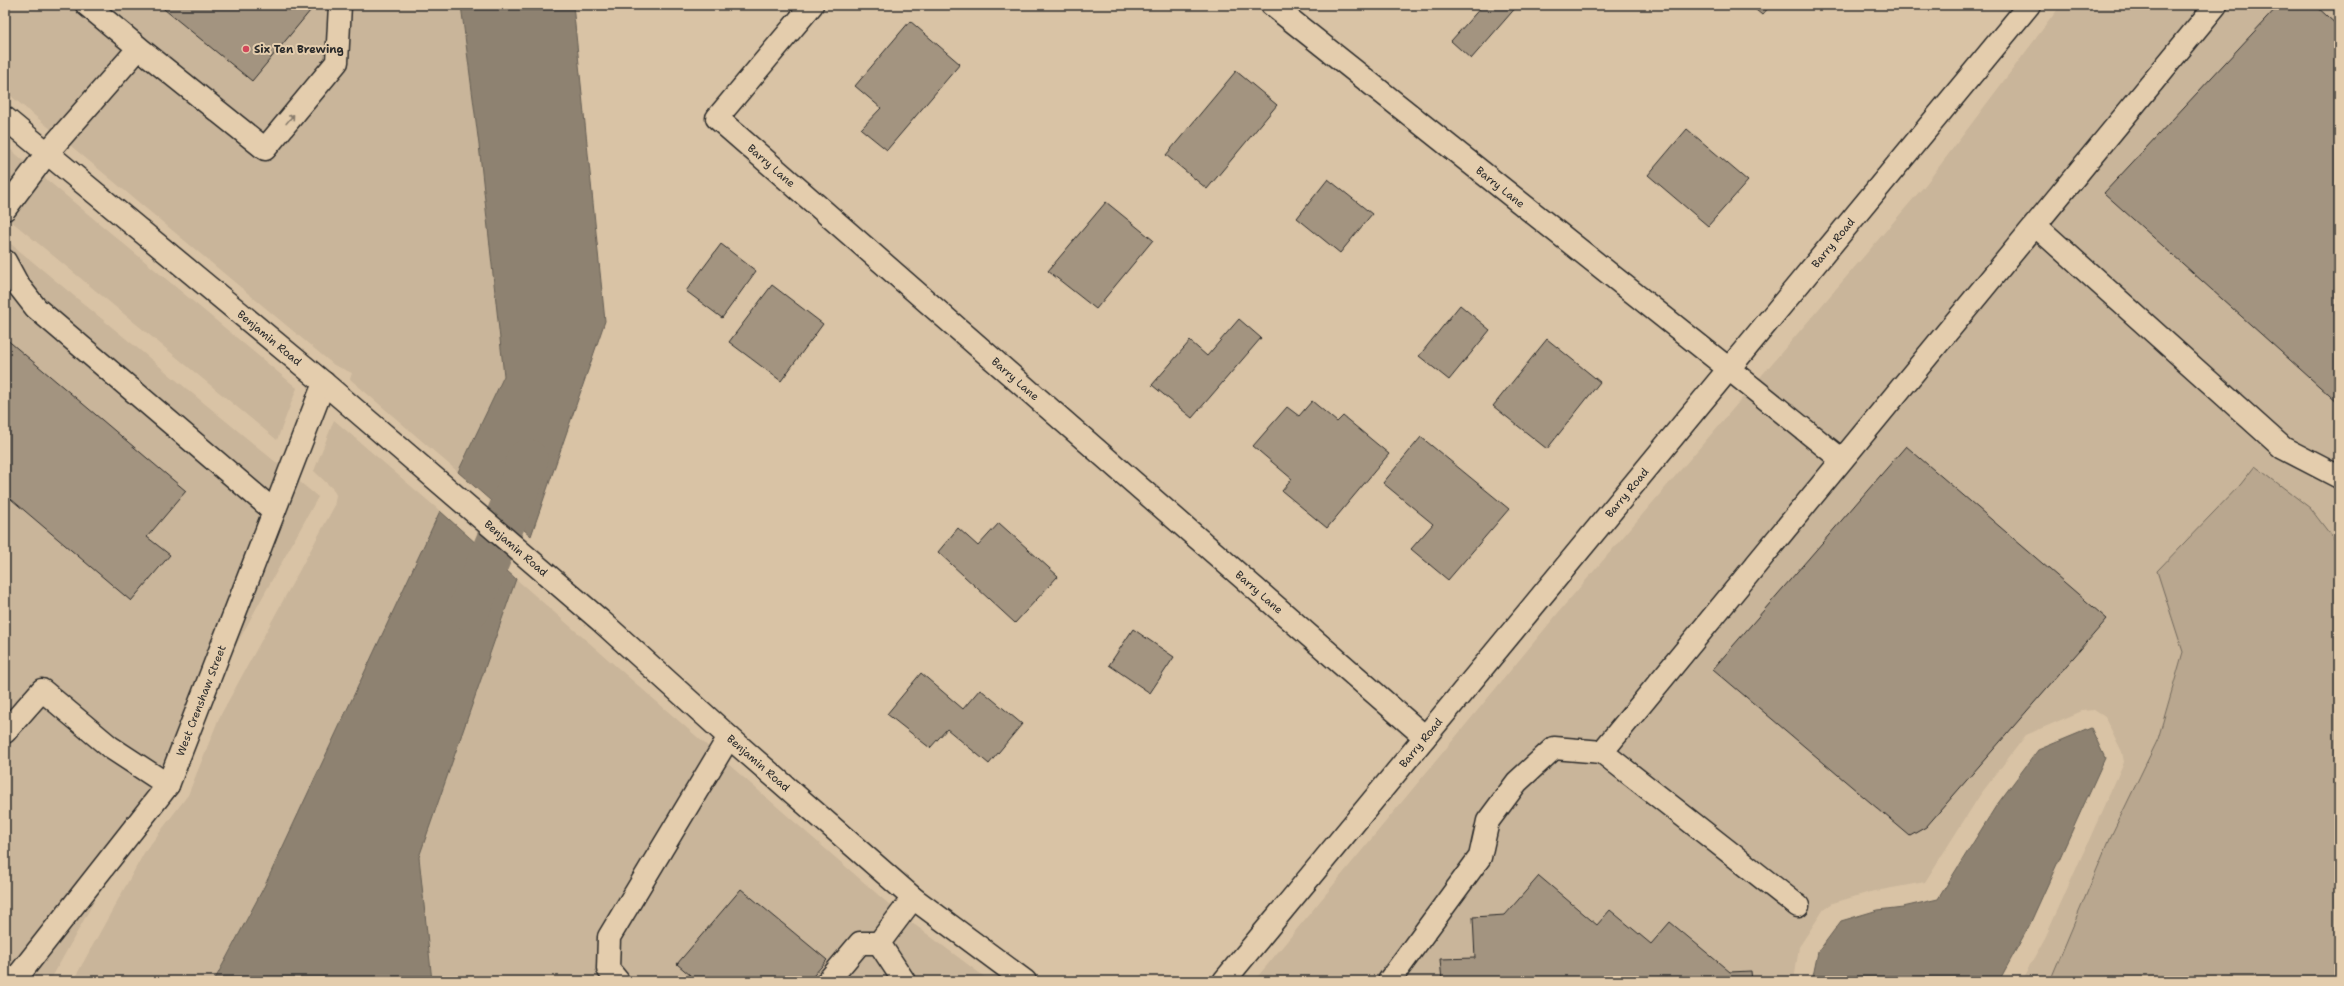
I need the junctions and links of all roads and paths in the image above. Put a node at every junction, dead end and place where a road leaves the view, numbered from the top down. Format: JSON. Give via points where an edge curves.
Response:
{"nodes":[{"id":1,"x":87,"y":5,"type":"edge"},
{"id":2,"x":340,"y":5,"type":"edge"},
{"id":3,"x":812,"y":5,"type":"edge"},
{"id":4,"x":1272,"y":5,"type":"edge"},
{"id":5,"x":2029,"y":5,"type":"edge"},
{"id":6,"x":2216,"y":5,"type":"edge"},
{"id":7,"x":139,"y":48,"type":"junction"},
{"id":8,"x":5,"y":118,"type":"edge"},
{"id":9,"x":47,"y":153,"type":"junction"},
{"id":10,"x":5,"y":209,"type":"edge"},
{"id":11,"x":2035,"y":225,"type":"junction"},
{"id":12,"x":5,"y":260,"type":"edge"},
{"id":13,"x":1729,"y":369,"type":"junction"},
{"id":14,"x":324,"y":383,"type":"junction"},
{"id":15,"x":1842,"y":460,"type":"junction"},
{"id":16,"x":2339,"y":477,"type":"edge"},
{"id":17,"x":274,"y":511,"type":"junction"},
{"id":18,"x":5,"y":732,"type":"edge"},
{"id":19,"x":729,"y":737,"type":"junction"},
{"id":20,"x":1425,"y":737,"type":"junction"},
{"id":21,"x":1602,"y":752,"type":"junction"},
{"id":22,"x":168,"y":785,"type":"junction"},
{"id":23,"x":913,"y":898,"type":"junction"},
{"id":24,"x":1798,"y":906,"type":"dead end"},
{"id":25,"x":879,"y":943,"type":"junction"},
{"id":26,"x":14,"y":981,"type":"edge"},
{"id":27,"x":618,"y":981,"type":"edge"},
{"id":28,"x":828,"y":981,"type":"edge"},
{"id":29,"x":904,"y":981,"type":"edge"},
{"id":30,"x":1025,"y":981,"type":"edge"},
{"id":31,"x":1224,"y":981,"type":"edge"},
{"id":32,"x":1389,"y":981,"type":"edge"}],
"edges":[{"from":1,"to":7,"type":"street"},
{"from":7,"to":2,"type":"street","one_way":true,"via":[[265,149],[337,62]]},
{"from":3,"to":20,"type":"street","name":"Barry Lane","via":[[717,118]]},
{"from":4,"to":13,"type":"street","name":"Barry Lane"},
{"from":5,"to":13,"type":"street","name":"Barry Road"},
{"from":6,"to":11,"type":"street"},
{"from":7,"to":9,"type":"street"},
{"from":8,"to":9,"type":"street","name":"Benjamin Road"},
{"from":9,"to":10,"type":"street"},
{"from":9,"to":14,"type":"street","name":"Benjamin Road"},
{"from":11,"to":15,"type":"street"},
{"from":11,"to":16,"type":"street","via":[[2283,448]]},
{"from":12,"to":17,"type":"street","via":[[18,286],[36,308]]},
{"from":13,"to":15,"type":"street","name":"Barry Lane"},
{"from":13,"to":20,"type":"street","name":"Barry Road"},
{"from":14,"to":17,"type":"street","name":"West Crenshaw Street"},
{"from":14,"to":19,"type":"street","name":"Benjamin Road","via":[[601,620]]},
{"from":15,"to":21,"type":"street"},
{"from":17,"to":22,"type":"street","name":"West Crenshaw Street"},
{"from":18,"to":22,"type":"street","via":[[42,690],[110,747]]},
{"from":19,"to":23,"type":"street","name":"Benjamin Road"},
{"from":19,"to":27,"type":"street","via":[[609,938],[608,969]]},
{"from":20,"to":31,"type":"street","name":"Barry Road"},
{"from":21,"to":24,"type":"street"},
{"from":21,"to":32,"type":"street","via":[[1554,748],[1517,782],[1488,821],[1480,857]]},
{"from":22,"to":26,"type":"street","name":"West Crenshaw Street"},
{"from":23,"to":25,"type":"street"},
{"from":23,"to":30,"type":"street","name":"Benjamin Road"},
{"from":25,"to":28,"type":"street","via":[[860,943]]},
{"from":25,"to":29,"type":"street"}]}
